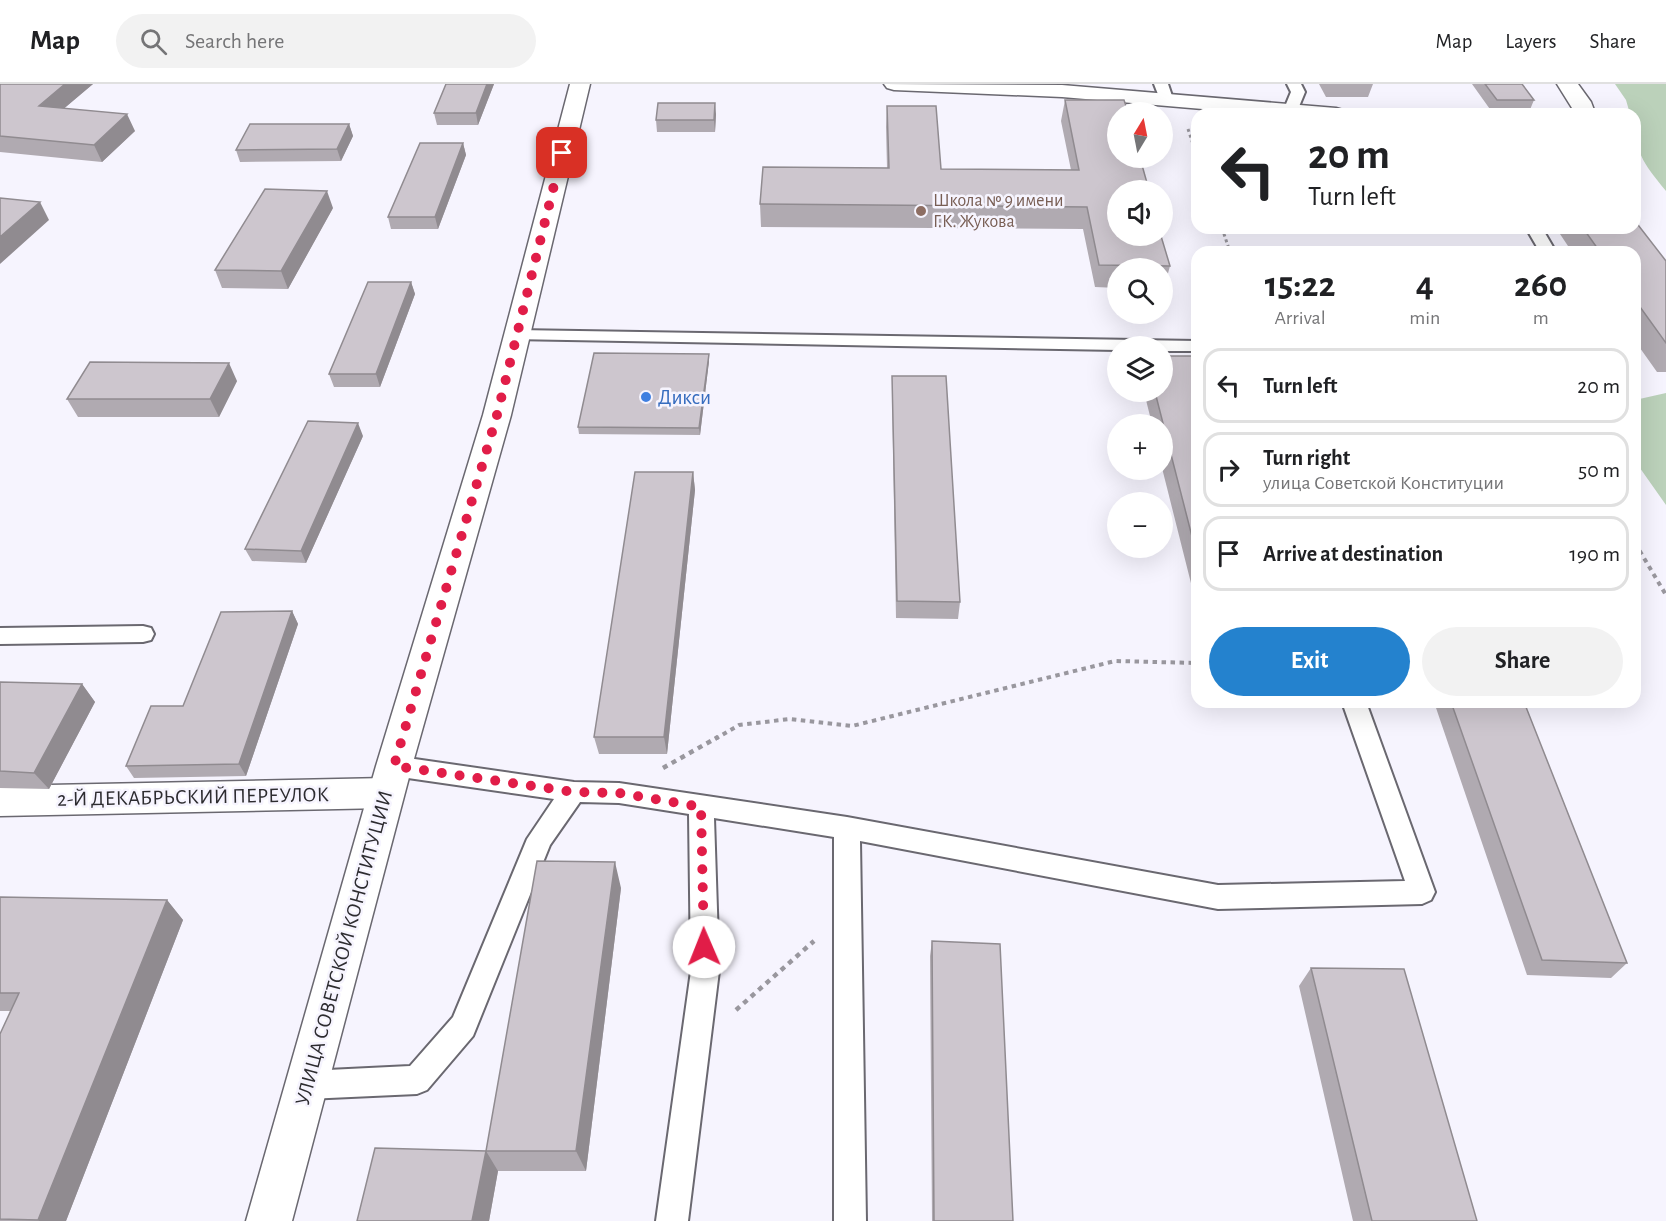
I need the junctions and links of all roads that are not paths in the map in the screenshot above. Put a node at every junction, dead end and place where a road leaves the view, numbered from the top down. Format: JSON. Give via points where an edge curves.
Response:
{"nodes":[{"id":1,"x":580,"y":84,"type":"edge"},
{"id":2,"x":894,"y":84,"type":"edge"},
{"id":3,"x":1294,"y":84,"type":"edge"},
{"id":4,"x":1567,"y":84,"type":"edge"},
{"id":5,"x":1164,"y":92,"type":"edge"},
{"id":6,"x":1284,"y":108,"type":"edge"},
{"id":7,"x":1291,"y":108,"type":"edge"},
{"id":8,"x":1582,"y":108,"type":"edge"},
{"id":9,"x":517,"y":335,"type":"junction"},
{"id":10,"x":1191,"y":346,"type":"edge"},
{"id":11,"x":143,"y":634,"type":"dead end"},
{"id":12,"x":0,"y":636,"type":"edge"},
{"id":13,"x":1356,"y":708,"type":"edge"},
{"id":14,"x":390,"y":780,"type":"junction"},
{"id":15,"x":574,"y":792,"type":"junction"},
{"id":16,"x":0,"y":801,"type":"edge"},
{"id":17,"x":701,"y":807,"type":"junction"},
{"id":18,"x":847,"y":828,"type":"junction"},
{"id":19,"x":307,"y":1085,"type":"junction"},
{"id":20,"x":269,"y":1221,"type":"edge"},
{"id":21,"x":672,"y":1221,"type":"edge"},
{"id":22,"x":850,"y":1221,"type":"edge"}],
"edges":[{"from":1,"to":9,"type":"street","name":"УЛИЦА СОВЕТСКОЙ КОНСТИТУЦИИ"},
{"from":2,"to":5,"type":"street"},
{"from":3,"to":7,"type":"lane","via":[[1298,92]]},
{"from":4,"to":8,"type":"street"},
{"from":5,"to":6,"type":"street"},
{"from":9,"to":10,"type":"lane"},
{"from":9,"to":14,"type":"street","name":"УЛИЦА СОВЕТСКОЙ КОНСТИТУЦИИ"},
{"from":11,"to":12,"type":"lane"},
{"from":13,"to":18,"type":"lane","via":[[1422,892],[1218,897]]},
{"from":14,"to":15,"type":"lane"},
{"from":14,"to":16,"type":"street","name":"2-Й ДЕКАБРЬСКИЙ ПЕРЕУЛОК"},
{"from":14,"to":19,"type":"street","name":"УЛИЦА СОВЕТСКОЙ КОНСТИТУЦИИ"},
{"from":15,"to":17,"type":"lane","via":[[619,793]]},
{"from":15,"to":19,"type":"lane","via":[[540,839],[463,1026],[417,1080]]},
{"from":17,"to":18,"type":"lane"},
{"from":17,"to":21,"type":"lane","via":[[705,971]]},
{"from":18,"to":22,"type":"lane"},
{"from":19,"to":20,"type":"street","name":"УЛИЦА СОВЕТСКОЙ КОНСТИТУЦИИ"}]}
